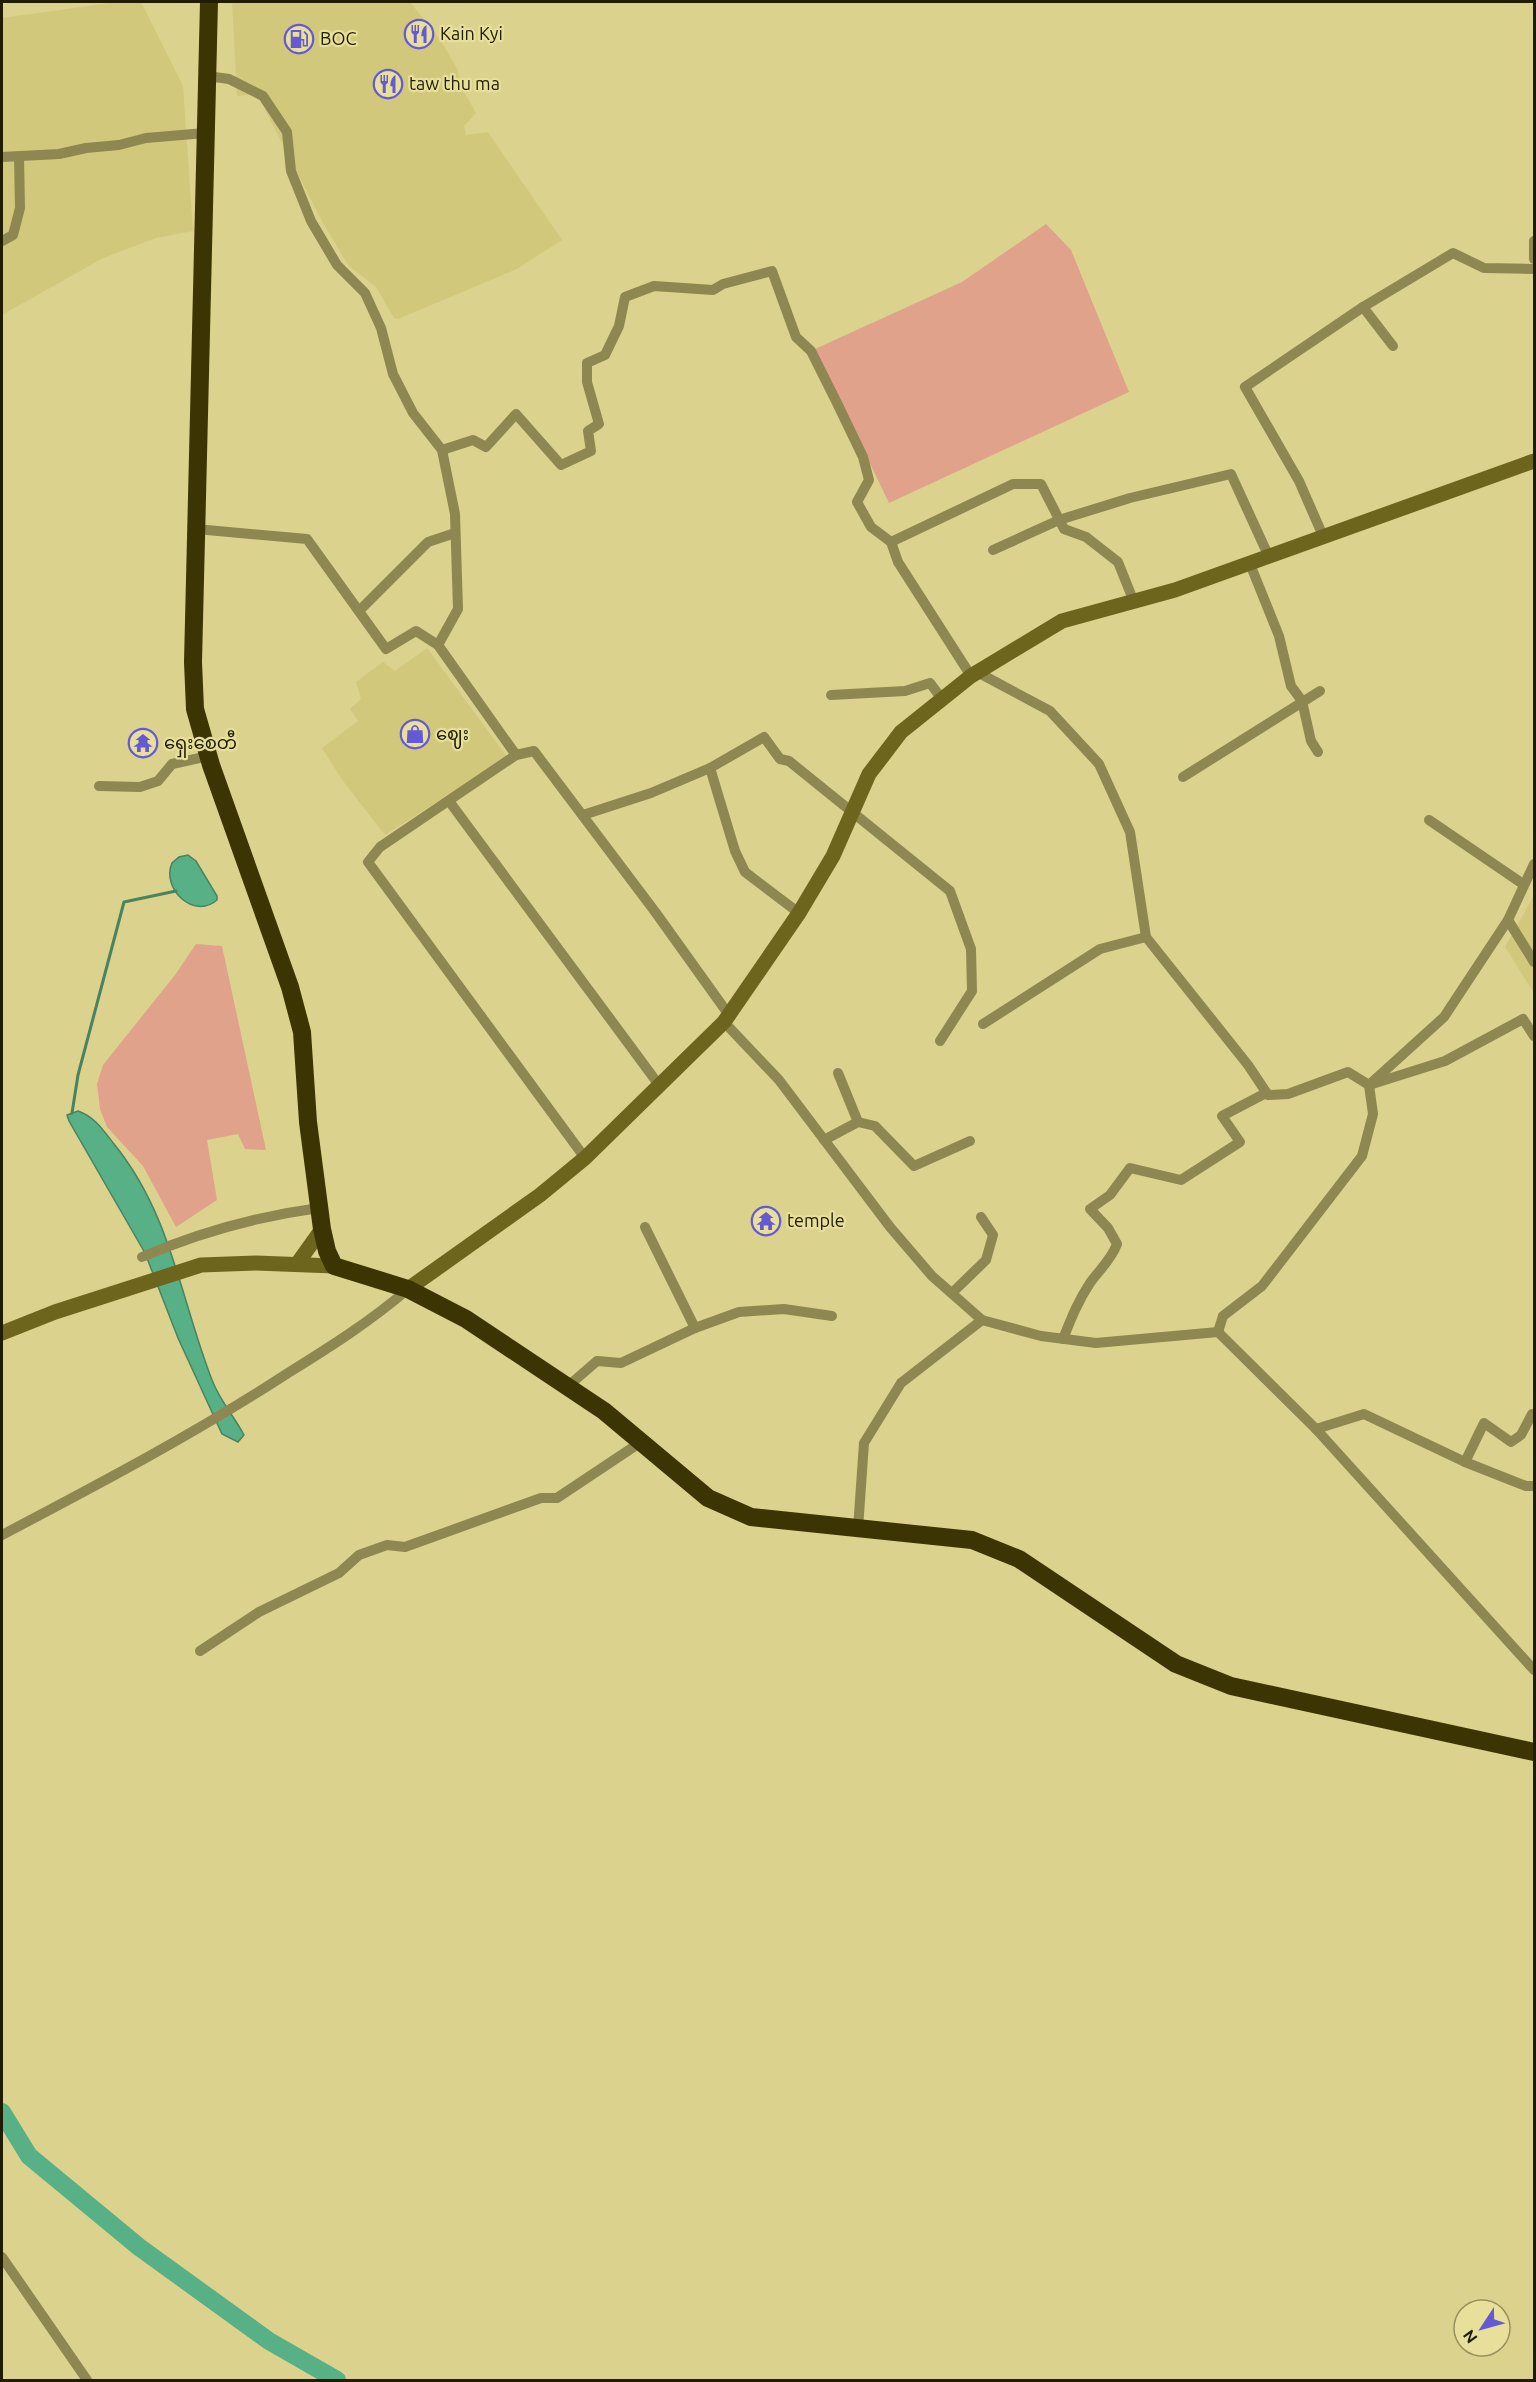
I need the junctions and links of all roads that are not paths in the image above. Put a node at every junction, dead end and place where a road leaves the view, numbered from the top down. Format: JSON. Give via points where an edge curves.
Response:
{"nodes":[{"id":1,"x":208,"y":2,"type":"edge"},
{"id":2,"x":207,"y":76,"type":"junction"},
{"id":3,"x":206,"y":133,"type":"junction"},
{"id":4,"x":19,"y":156,"type":"junction"},
{"id":5,"x":2,"y":157,"type":"edge"},
{"id":6,"x":2,"y":241,"type":"edge"},
{"id":7,"x":1534,"y":241,"type":"edge"},
{"id":8,"x":1534,"y":259,"type":"edge"},
{"id":9,"x":1534,"y":269,"type":"edge"},
{"id":10,"x":1363,"y":308,"type":"junction"},
{"id":11,"x":1393,"y":346,"type":"dead end"},
{"id":12,"x":442,"y":450,"type":"junction"},
{"id":13,"x":1534,"y":461,"type":"edge"},
{"id":14,"x":1059,"y":520,"type":"junction"},
{"id":15,"x":196,"y":529,"type":"junction"},
{"id":16,"x":455,"y":533,"type":"junction"},
{"id":17,"x":1323,"y":537,"type":"junction"},
{"id":18,"x":891,"y":542,"type":"junction"},
{"id":19,"x":993,"y":550,"type":"dead end"},
{"id":20,"x":1269,"y":557,"type":"junction"},
{"id":21,"x":1250,"y":564,"type":"junction"},
{"id":22,"x":1134,"y":602,"type":"junction"},
{"id":23,"x":359,"y":612,"type":"junction"},
{"id":24,"x":438,"y":645,"type":"junction"},
{"id":25,"x":975,"y":675,"type":"junction"},
{"id":26,"x":1320,"y":691,"type":"dead end"},
{"id":27,"x":831,"y":695,"type":"dead end"},
{"id":28,"x":942,"y":699,"type":"junction"},
{"id":29,"x":1302,"y":701,"type":"junction"},
{"id":30,"x":1318,"y":752,"type":"dead end"},
{"id":31,"x":516,"y":755,"type":"junction"},
{"id":32,"x":209,"y":756,"type":"junction"},
{"id":33,"x":710,"y":768,"type":"junction"},
{"id":34,"x":1183,"y":777,"type":"dead end"},
{"id":35,"x":99,"y":786,"type":"dead end"},
{"id":36,"x":449,"y":801,"type":"junction"},
{"id":37,"x":852,"y":812,"type":"junction"},
{"id":38,"x":583,"y":815,"type":"junction"},
{"id":39,"x":1429,"y":820,"type":"dead end"},
{"id":40,"x":1534,"y":864,"type":"edge"},
{"id":41,"x":1523,"y":884,"type":"junction"},
{"id":42,"x":799,"y":913,"type":"junction"},
{"id":43,"x":1508,"y":920,"type":"junction"},
{"id":44,"x":1146,"y":937,"type":"junction"},
{"id":45,"x":1534,"y":962,"type":"edge"},
{"id":46,"x":726,"y":1018,"type":"junction"},
{"id":47,"x":983,"y":1024,"type":"dead end"},
{"id":48,"x":1534,"y":1036,"type":"edge"},
{"id":49,"x":940,"y":1041,"type":"dead end"},
{"id":50,"x":838,"y":1073,"type":"dead end"},
{"id":51,"x":659,"y":1085,"type":"junction"},
{"id":52,"x":1370,"y":1085,"type":"junction"},
{"id":53,"x":1266,"y":1093,"type":"junction"},
{"id":54,"x":858,"y":1122,"type":"junction"},
{"id":55,"x":824,"y":1140,"type":"junction"},
{"id":56,"x":970,"y":1141,"type":"dead end"},
{"id":57,"x":585,"y":1158,"type":"junction"},
{"id":58,"x":319,"y":1208,"type":"junction"},
{"id":59,"x":981,"y":1217,"type":"dead end"},
{"id":60,"x":645,"y":1227,"type":"dead end"},
{"id":61,"x":322,"y":1229,"type":"junction"},
{"id":62,"x":142,"y":1257,"type":"dead end"},
{"id":63,"x":297,"y":1264,"type":"junction"},
{"id":64,"x":334,"y":1266,"type":"junction"},
{"id":65,"x":408,"y":1289,"type":"junction"},
{"id":66,"x":952,"y":1293,"type":"junction"},
{"id":67,"x":832,"y":1316,"type":"dead end"},
{"id":68,"x":982,"y":1320,"type":"junction"},
{"id":69,"x":695,"y":1328,"type":"junction"},
{"id":70,"x":1218,"y":1332,"type":"junction"},
{"id":71,"x":2,"y":1333,"type":"edge"},
{"id":72,"x":1063,"y":1339,"type":"junction"},
{"id":73,"x":567,"y":1387,"type":"junction"},
{"id":74,"x":1532,"y":1414,"type":"dead end"},
{"id":75,"x":1316,"y":1429,"type":"junction"},
{"id":76,"x":640,"y":1442,"type":"junction"},
{"id":77,"x":1465,"y":1462,"type":"junction"},
{"id":78,"x":1534,"y":1486,"type":"edge"},
{"id":79,"x":858,"y":1529,"type":"junction"},
{"id":80,"x":2,"y":1535,"type":"edge"},
{"id":81,"x":200,"y":1651,"type":"dead end"},
{"id":82,"x":1534,"y":1670,"type":"edge"},
{"id":83,"x":1534,"y":1752,"type":"edge"},
{"id":84,"x":2,"y":2257,"type":"edge"},
{"id":85,"x":87,"y":2380,"type":"edge"}],
"edges":[{"from":1,"to":2,"type":"highway"},
{"from":2,"to":3,"type":"highway"},
{"from":2,"to":12,"type":"street","via":[[229,79],[263,96],[287,132],[291,171],[311,221],[337,265],[365,293],[381,328],[393,374],[413,413]]},
{"from":3,"to":4,"type":"street"},
{"from":3,"to":15,"type":"highway"},
{"from":4,"to":5,"type":"street"},
{"from":4,"to":6,"type":"street","via":[[20,208],[13,235]]},
{"from":7,"to":8,"type":"street"},
{"from":9,"to":10,"type":"street","via":[[1484,268],[1453,253]]},
{"from":10,"to":11,"type":"street"},
{"from":10,"to":17,"type":"street","via":[[1245,387],[1299,481]]},
{"from":12,"to":16,"type":"street","via":[[450,479]]},
{"from":12,"to":18,"type":"street","via":[[473,440],[486,447],[516,414],[561,465],[591,451],[588,431],[599,424],[587,382],[587,363],[605,354],[619,326],[626,297],[654,286],[713,290],[772,271],[796,336],[811,351],[863,457],[869,480],[857,502],[871,527]]},
{"from":13,"to":17,"type":"street"},
{"from":14,"to":18,"type":"street","via":[[1041,484],[1013,484]]},
{"from":14,"to":19,"type":"street"},
{"from":14,"to":20,"type":"street","via":[[1231,474]]},
{"from":14,"to":22,"type":"street","via":[[1064,529],[1086,537],[1118,562]]},
{"from":15,"to":23,"type":"street","via":[[307,540]]},
{"from":15,"to":32,"type":"highway","via":[[195,710]]},
{"from":16,"to":23,"type":"street","via":[[428,542]]},
{"from":16,"to":24,"type":"street","via":[[458,609]]},
{"from":17,"to":20,"type":"street"},
{"from":18,"to":25,"type":"street","via":[[898,562]]},
{"from":20,"to":21,"type":"street"},
{"from":21,"to":22,"type":"street"},
{"from":21,"to":29,"type":"street","via":[[1279,636],[1290,686]]},
{"from":22,"to":25,"type":"street","via":[[1062,621]]},
{"from":23,"to":24,"type":"street","via":[[386,649],[416,631]]},
{"from":24,"to":31,"type":"street"},
{"from":25,"to":28,"type":"street"},
{"from":25,"to":44,"type":"street","via":[[1050,711],[1099,764],[1130,832]]},
{"from":26,"to":29,"type":"street"},
{"from":27,"to":28,"type":"street","via":[[905,691],[930,683]]},
{"from":28,"to":37,"type":"street","via":[[901,732],[869,774]]},
{"from":29,"to":30,"type":"street","via":[[1311,741]]},
{"from":29,"to":34,"type":"street"},
{"from":31,"to":36,"type":"street"},
{"from":31,"to":38,"type":"street","via":[[534,751]]},
{"from":32,"to":35,"type":"street","via":[[172,764],[158,781],[140,787]]},
{"from":32,"to":58,"type":"highway","via":[[302,1032]]},
{"from":33,"to":37,"type":"street","via":[[764,737],[780,759],[789,761]]},
{"from":33,"to":38,"type":"street"},
{"from":33,"to":42,"type":"street","via":[[745,872]]},
{"from":36,"to":51,"type":"street"},
{"from":36,"to":57,"type":"street","via":[[380,848],[368,862]]},
{"from":37,"to":42,"type":"street","via":[[833,856]]},
{"from":37,"to":49,"type":"street","via":[[950,891],[971,949],[972,991]]},
{"from":38,"to":46,"type":"street"},
{"from":39,"to":41,"type":"street"},
{"from":40,"to":41,"type":"street"},
{"from":41,"to":43,"type":"street"},
{"from":42,"to":46,"type":"street"},
{"from":43,"to":45,"type":"street"},
{"from":43,"to":52,"type":"street","via":[[1444,1017]]},
{"from":44,"to":47,"type":"street","via":[[1100,949]]},
{"from":44,"to":53,"type":"street"},
{"from":46,"to":51,"type":"street"},
{"from":46,"to":55,"type":"street"},
{"from":48,"to":52,"type":"street","via":[[1523,1019],[1445,1061]]},
{"from":50,"to":54,"type":"street"},
{"from":51,"to":57,"type":"street"},
{"from":52,"to":53,"type":"street","via":[[1348,1071],[1288,1094]]},
{"from":52,"to":70,"type":"street","via":[[1373,1114],[1362,1156],[1262,1286],[1223,1316]]},
{"from":53,"to":72,"type":"street","via":[[1222,1116],[1240,1142],[1181,1180],[1130,1168],[1110,1195],[1090,1209],[1117,1244],[1113,1257],[1076,1305]]},
{"from":54,"to":55,"type":"street"},
{"from":54,"to":56,"type":"street","via":[[875,1125],[914,1166]]},
{"from":55,"to":66,"type":"street","via":[[890,1227]]},
{"from":57,"to":65,"type":"street"},
{"from":58,"to":61,"type":"highway"},
{"from":58,"to":62,"type":"street","via":[[281,1213],[177,1242]]},
{"from":59,"to":66,"type":"street","via":[[993,1235],[986,1260]]},
{"from":60,"to":69,"type":"street"},
{"from":61,"to":63,"type":"street"},
{"from":61,"to":64,"type":"highway"},
{"from":63,"to":64,"type":"street"},
{"from":63,"to":71,"type":"street","via":[[201,1265]]},
{"from":64,"to":65,"type":"highway"},
{"from":65,"to":73,"type":"highway","via":[[466,1319]]},
{"from":65,"to":80,"type":"street","via":[[376,1316],[234,1408]]},
{"from":66,"to":68,"type":"street"},
{"from":67,"to":69,"type":"street","via":[[784,1309],[739,1312]]},
{"from":68,"to":72,"type":"street"},
{"from":68,"to":79,"type":"street","via":[[901,1383],[864,1443]]},
{"from":69,"to":73,"type":"street","via":[[621,1363],[597,1361]]},
{"from":70,"to":72,"type":"street","via":[[1096,1342]]},
{"from":70,"to":75,"type":"street"},
{"from":73,"to":76,"type":"highway","via":[[604,1411]]},
{"from":74,"to":77,"type":"street","via":[[1521,1435],[1511,1442],[1484,1423]]},
{"from":75,"to":77,"type":"street","via":[[1364,1414]]},
{"from":75,"to":82,"type":"street"},
{"from":76,"to":79,"type":"highway","via":[[708,1498],[751,1517]]},
{"from":76,"to":81,"type":"street","via":[[557,1498],[541,1498],[405,1547],[387,1545],[359,1555],[339,1573],[259,1611]]},
{"from":77,"to":78,"type":"street"},
{"from":79,"to":83,"type":"highway","via":[[972,1540],[1018,1559],[1176,1664],[1231,1686]]},
{"from":84,"to":85,"type":"street"}]}
